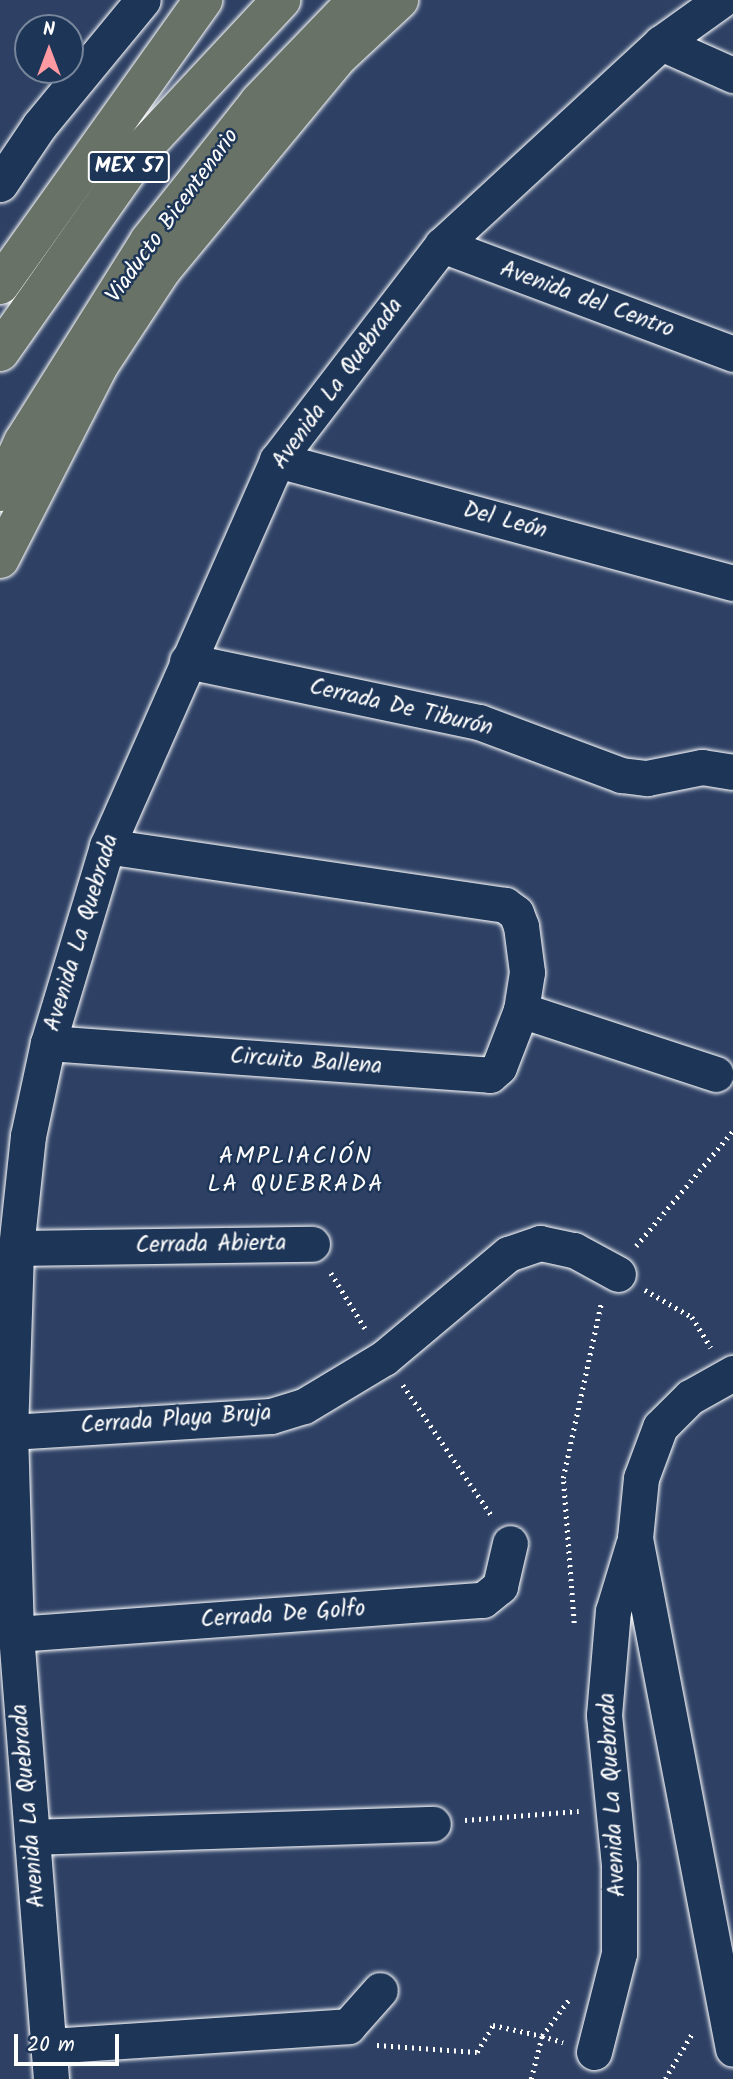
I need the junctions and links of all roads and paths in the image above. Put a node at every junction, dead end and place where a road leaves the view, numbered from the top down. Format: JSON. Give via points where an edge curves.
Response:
{"nodes":[{"id":1,"x":143,"y":0,"type":"edge"},
{"id":2,"x":203,"y":0,"type":"edge"},
{"id":3,"x":281,"y":0,"type":"edge"},
{"id":4,"x":357,"y":0,"type":"edge"},
{"id":5,"x":399,"y":0,"type":"edge"},
{"id":6,"x":721,"y":0,"type":"edge"},
{"id":7,"x":661,"y":43,"type":"junction"},
{"id":8,"x":733,"y":75,"type":"edge"},
{"id":9,"x":0,"y":184,"type":"edge"},
{"id":10,"x":442,"y":246,"type":"junction"},
{"id":11,"x":0,"y":285,"type":"edge"},
{"id":12,"x":0,"y":352,"type":"edge"},
{"id":13,"x":733,"y":354,"type":"edge"},
{"id":14,"x":277,"y":460,"type":"junction"},
{"id":15,"x":0,"y":492,"type":"edge"},
{"id":16,"x":0,"y":559,"type":"edge"},
{"id":17,"x":733,"y":583,"type":"edge"},
{"id":18,"x":187,"y":661,"type":"junction"},
{"id":19,"x":733,"y":772,"type":"edge"},
{"id":20,"x":107,"y":846,"type":"junction"},
{"id":21,"x":521,"y":1010,"type":"junction"},
{"id":22,"x":48,"y":1043,"type":"junction"},
{"id":23,"x":716,"y":1074,"type":"dead end"},
{"id":24,"x":312,"y":1244,"type":"joint"},
{"id":25,"x":16,"y":1248,"type":"junction"},
{"id":26,"x":618,"y":1274,"type":"joint"},
{"id":27,"x":692,"y":1317,"type":"dead end"},
{"id":28,"x":384,"y":1358,"type":"junction"},
{"id":29,"x":733,"y":1373,"type":"edge"},
{"id":30,"x":10,"y":1432,"type":"junction"},
{"id":31,"x":635,"y":1538,"type":"junction"},
{"id":32,"x":510,"y":1543,"type":"joint"},
{"id":33,"x":16,"y":1634,"type":"junction"},
{"id":34,"x":614,"y":1811,"type":"junction"},
{"id":35,"x":433,"y":1824,"type":"joint"},
{"id":36,"x":32,"y":1838,"type":"junction"},
{"id":37,"x":727,"y":1975,"type":"edge"},
{"id":38,"x":380,"y":1990,"type":"dead end"},
{"id":39,"x":348,"y":2026,"type":"junction"},
{"id":40,"x":542,"y":2036,"type":"junction"},
{"id":41,"x":733,"y":2049,"type":"edge"},
{"id":42,"x":594,"y":2052,"type":"joint"},
{"id":43,"x":50,"y":2062,"type":"edge"},
{"id":44,"x":531,"y":2079,"type":"edge"}],
"edges":[{"from":1,"to":9,"type":"street","via":[[39,126]]},
{"from":2,"to":11,"type":"main road"},
{"from":3,"to":12,"type":"main road","number":"MEX 57","via":[[145,146]]},
{"from":4,"to":15,"type":"main road","name":"Viaducto Bicentenario","via":[[258,102],[149,241],[23,442]]},
{"from":5,"to":16,"type":"main road","via":[[340,55],[161,271],[100,364]]},
{"from":6,"to":7,"type":"street","name":"Avenida La Quebrada"},
{"from":7,"to":8,"type":"street"},
{"from":7,"to":10,"type":"street","name":"Avenida La Quebrada"},
{"from":10,"to":13,"type":"street","name":"Avenida del Centro"},
{"from":10,"to":14,"type":"street","name":"Avenida La Quebrada"},
{"from":14,"to":17,"type":"street","name":"Del León"},
{"from":14,"to":18,"type":"street","name":"Avenida La Quebrada"},
{"from":18,"to":19,"type":"street","name":"Cerrada De Tiburón","via":[[479,722],[621,775],[648,778],[702,767]]},
{"from":18,"to":20,"type":"street","name":"Avenida La Quebrada"},
{"from":20,"to":21,"type":"street","name":"Circuito Ballena","via":[[505,905],[516,913],[521,926],[527,972]]},
{"from":20,"to":22,"type":"street","name":"Avenida La Quebrada"},
{"from":21,"to":22,"type":"street","name":"Circuito Ballena","via":[[499,1068],[490,1075]]},
{"from":21,"to":23,"type":"street"},
{"from":22,"to":25,"type":"street","name":"Avenida La Quebrada","via":[[28,1136]]},
{"from":24,"to":25,"type":"street","name":"Cerrada Abierta"},
{"from":24,"to":28,"type":"path","name":"Cerrada Abierta"},
{"from":25,"to":30,"type":"street","name":"Avenida La Quebrada"},
{"from":26,"to":27,"type":"path"},
{"from":26,"to":28,"type":"street","name":"Cerrada Playa Bruja","via":[[574,1250],[540,1243],[508,1254]]},
{"from":28,"to":30,"type":"street","name":"Cerrada Playa Bruja","via":[[304,1406],[271,1416]]},
{"from":28,"to":32,"type":"path","name":"Cerrada Abierta"},
{"from":29,"to":31,"type":"street","name":"Avenida La Quebrada","via":[[690,1397],[660,1427],[641,1478]]},
{"from":30,"to":33,"type":"street","name":"Avenida La Quebrada"},
{"from":31,"to":34,"type":"street","name":"Avenida La Quebrada","via":[[613,1611],[604,1716]]},
{"from":31,"to":37,"type":"street","name":"Avenida La Quebrada"},
{"from":32,"to":33,"type":"street","name":"Cerrada De Golfo","via":[[500,1586],[483,1601]]},
{"from":33,"to":36,"type":"street","name":"Avenida La Quebrada"},
{"from":34,"to":35,"type":"path","via":[[512,1813]]},
{"from":34,"to":42,"type":"street","name":"Avenida La Quebrada","via":[[619,1953]]},
{"from":35,"to":36,"type":"street"},
{"from":36,"to":43,"type":"street","name":"Avenida La Quebrada"},
{"from":37,"to":41,"type":"street","name":"Avenida La Quebrada"},
{"from":38,"to":39,"type":"street"},
{"from":39,"to":40,"type":"path","via":[[371,2045],[477,2052],[493,2025]]},
{"from":39,"to":43,"type":"street"},
{"from":40,"to":42,"type":"path"},
{"from":40,"to":44,"type":"path"}]}
